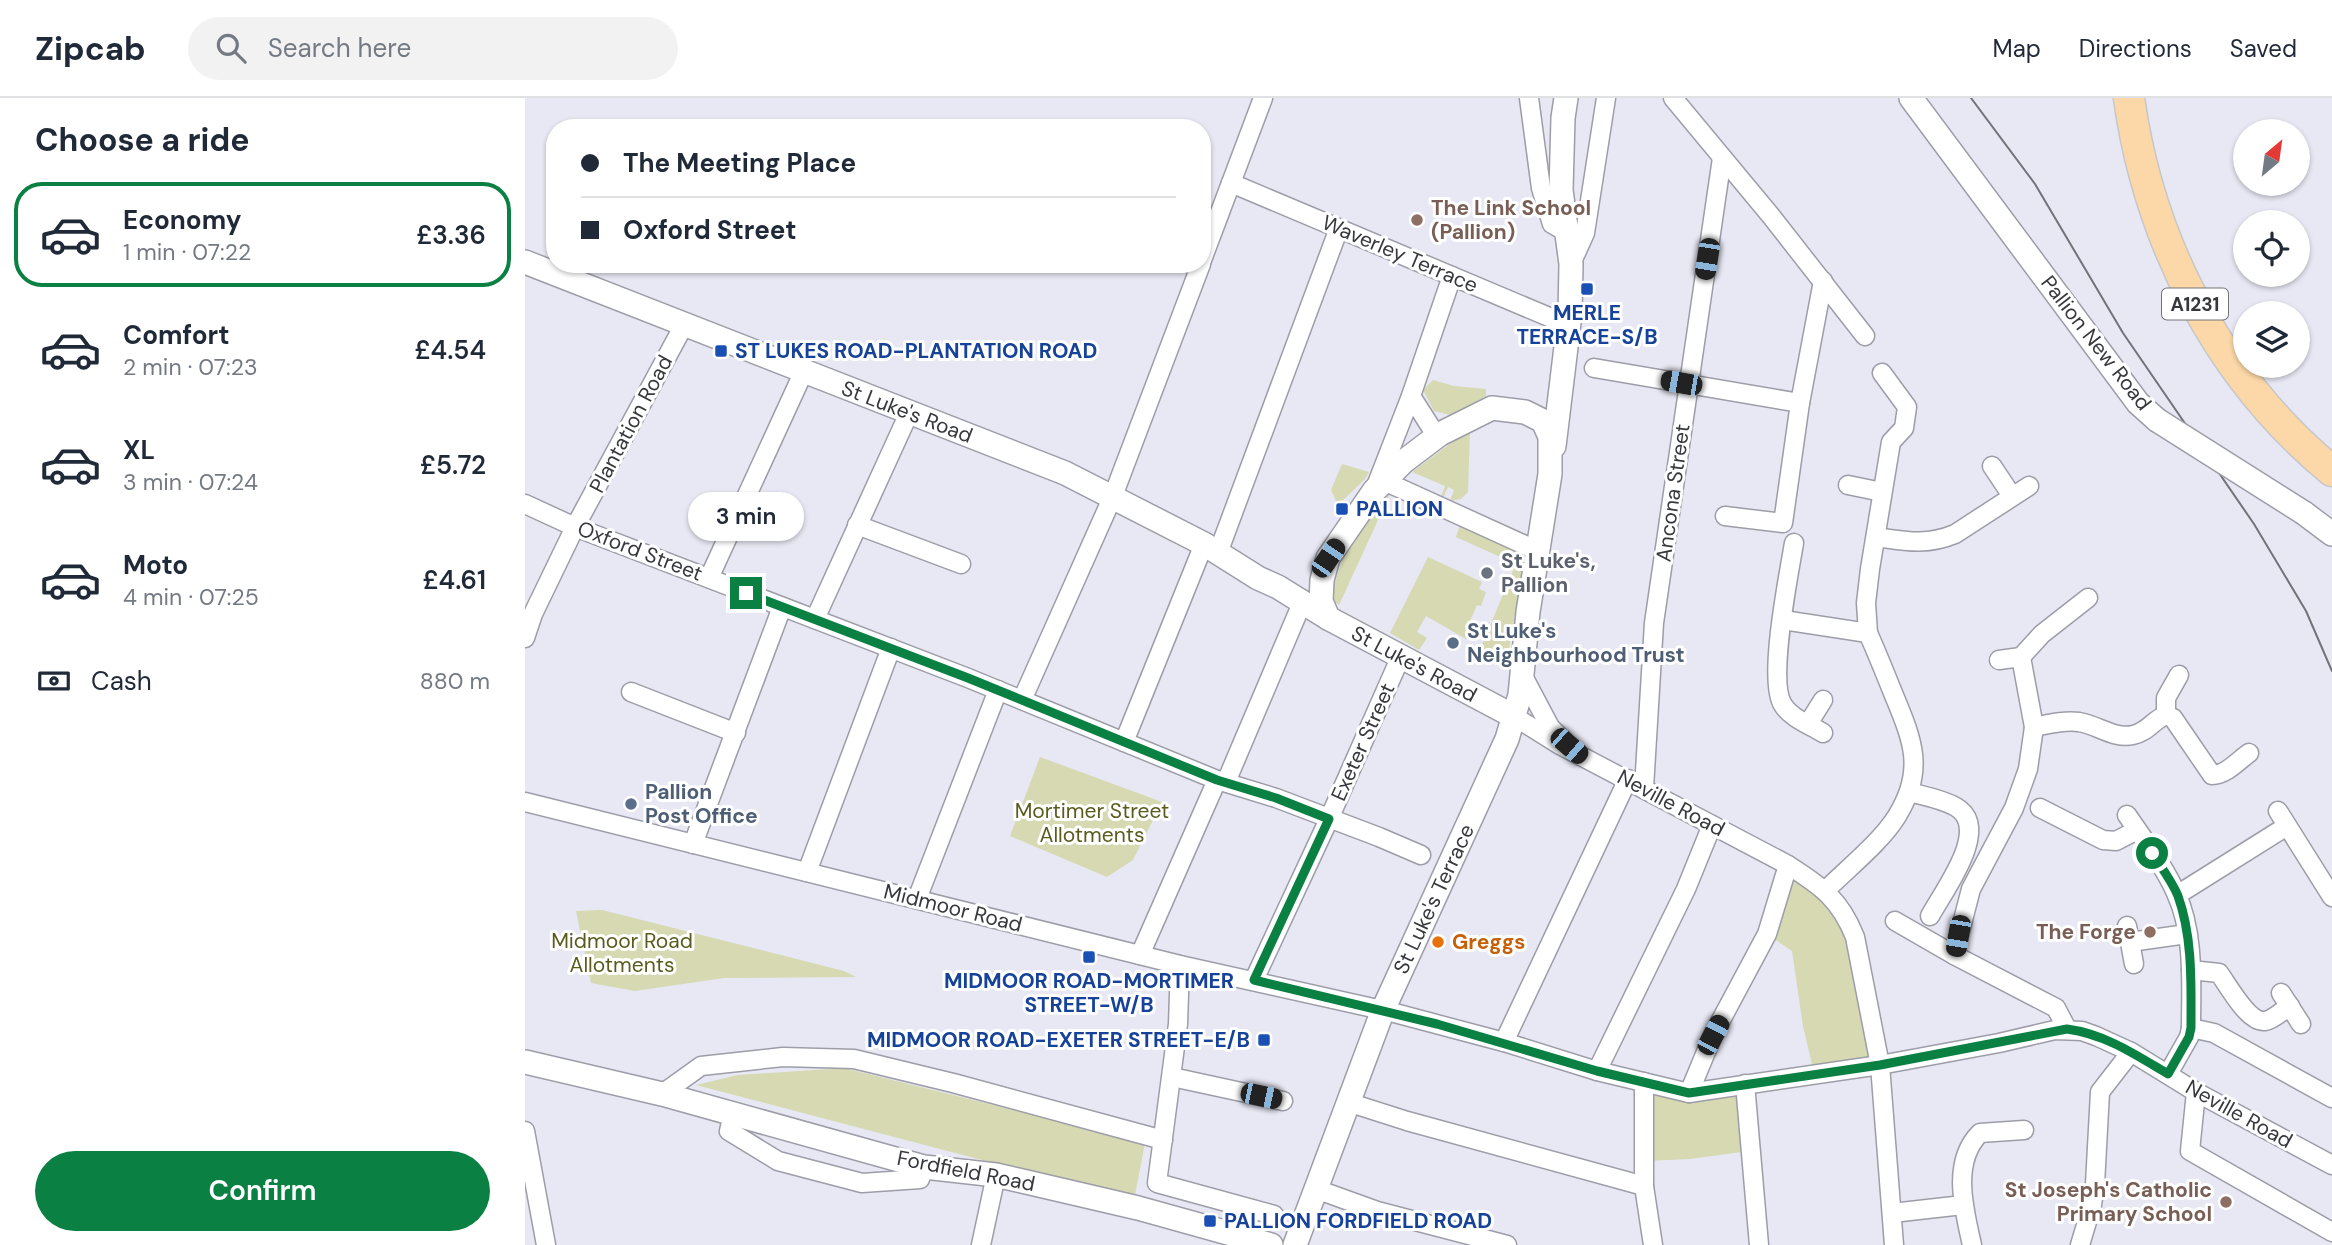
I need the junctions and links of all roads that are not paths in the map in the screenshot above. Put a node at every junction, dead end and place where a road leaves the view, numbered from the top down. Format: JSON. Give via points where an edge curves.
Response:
{"nodes":[{"id":1,"x":1263,"y":98,"type":"edge"},
{"id":2,"x":1529,"y":98,"type":"edge"},
{"id":3,"x":1566,"y":98,"type":"edge"},
{"id":4,"x":1606,"y":98,"type":"edge"},
{"id":5,"x":1673,"y":98,"type":"edge"},
{"id":6,"x":1911,"y":98,"type":"edge"},
{"id":7,"x":2129,"y":98,"type":"edge"},
{"id":8,"x":2148,"y":98,"type":"edge"},
{"id":9,"x":1722,"y":158,"type":"junction"},
{"id":10,"x":1231,"y":183,"type":"junction"},
{"id":11,"x":1339,"y":228,"type":"junction"},
{"id":12,"x":1566,"y":232,"type":"junction"},
{"id":13,"x":1211,"y":236,"type":"edge"},
{"id":14,"x":526,"y":264,"type":"edge"},
{"id":15,"x":1571,"y":264,"type":"junction"},
{"id":16,"x":546,"y":272,"type":"edge"},
{"id":17,"x":549,"y":273,"type":"edge"},
{"id":18,"x":1197,"y":273,"type":"edge"},
{"id":19,"x":1452,"y":276,"type":"junction"},
{"id":20,"x":1823,"y":281,"type":"junction"},
{"id":21,"x":684,"y":325,"type":"junction"},
{"id":22,"x":1568,"y":325,"type":"junction"},
{"id":23,"x":2233,"y":332,"type":"edge"},
{"id":24,"x":1865,"y":336,"type":"dead end"},
{"id":25,"x":1594,"y":368,"type":"dead end"},
{"id":26,"x":804,"y":371,"type":"junction"},
{"id":27,"x":1882,"y":373,"type":"dead end"},
{"id":28,"x":1563,"y":375,"type":"junction"},
{"id":29,"x":2267,"y":378,"type":"edge"},
{"id":30,"x":1688,"y":384,"type":"junction"},
{"id":31,"x":1411,"y":397,"type":"junction"},
{"id":32,"x":1800,"y":403,"type":"junction"},
{"id":33,"x":1493,"y":408,"type":"junction"},
{"id":34,"x":909,"y":413,"type":"junction"},
{"id":35,"x":1440,"y":434,"type":"junction"},
{"id":36,"x":2332,"y":445,"type":"edge"},
{"id":37,"x":1992,"y":466,"type":"dead end"},
{"id":38,"x":2332,"y":471,"type":"edge"},
{"id":39,"x":1550,"y":474,"type":"junction"},
{"id":40,"x":1848,"y":485,"type":"dead end"},
{"id":41,"x":2029,"y":485,"type":"dead end"},
{"id":42,"x":1379,"y":486,"type":"junction"},
{"id":43,"x":1882,"y":492,"type":"junction"},
{"id":44,"x":1113,"y":496,"type":"junction"},
{"id":45,"x":2012,"y":496,"type":"junction"},
{"id":46,"x":525,"y":504,"type":"edge"},
{"id":47,"x":1725,"y":516,"type":"dead end"},
{"id":48,"x":857,"y":525,"type":"junction"},
{"id":49,"x":576,"y":527,"type":"junction"},
{"id":50,"x":2332,"y":534,"type":"edge"},
{"id":51,"x":1876,"y":537,"type":"junction"},
{"id":52,"x":1794,"y":543,"type":"dead end"},
{"id":53,"x":1211,"y":548,"type":"junction"},
{"id":54,"x":1538,"y":551,"type":"junction"},
{"id":55,"x":961,"y":564,"type":"dead end"},
{"id":56,"x":1326,"y":566,"type":"junction"},
{"id":57,"x":709,"y":578,"type":"junction"},
{"id":58,"x":1278,"y":587,"type":"junction"},
{"id":59,"x":2088,"y":598,"type":"dead end"},
{"id":60,"x":1302,"y":603,"type":"junction"},
{"id":61,"x":782,"y":607,"type":"junction"},
{"id":62,"x":1328,"y":618,"type":"junction"},
{"id":63,"x":815,"y":620,"type":"junction"},
{"id":64,"x":1783,"y":620,"type":"junction"},
{"id":65,"x":1868,"y":633,"type":"junction"},
{"id":66,"x":525,"y":638,"type":"edge"},
{"id":67,"x":891,"y":649,"type":"junction"},
{"id":68,"x":1401,"y":656,"type":"junction"},
{"id":69,"x":2021,"y":657,"type":"junction"},
{"id":70,"x":1999,"y":660,"type":"dead end"},
{"id":71,"x":2179,"y":675,"type":"dead end"},
{"id":72,"x":1523,"y":676,"type":"junction"},
{"id":73,"x":998,"y":690,"type":"junction"},
{"id":74,"x":631,"y":692,"type":"dead end"},
{"id":75,"x":1471,"y":694,"type":"junction"},
{"id":76,"x":1022,"y":700,"type":"junction"},
{"id":77,"x":1823,"y":700,"type":"dead end"},
{"id":78,"x":2166,"y":715,"type":"junction"},
{"id":79,"x":1515,"y":717,"type":"junction"},
{"id":80,"x":2034,"y":727,"type":"junction"},
{"id":81,"x":736,"y":733,"type":"junction"},
{"id":82,"x":1551,"y":740,"type":"junction"},
{"id":83,"x":1124,"y":742,"type":"junction"},
{"id":84,"x":1501,"y":751,"type":"junction"},
{"id":85,"x":2249,"y":753,"type":"dead end"},
{"id":86,"x":1580,"y":755,"type":"junction"},
{"id":87,"x":1628,"y":779,"type":"junction"},
{"id":88,"x":1221,"y":781,"type":"junction"},
{"id":89,"x":1644,"y":788,"type":"junction"},
{"id":90,"x":1909,"y":792,"type":"junction"},
{"id":91,"x":525,"y":802,"type":"edge"},
{"id":92,"x":2040,"y":807,"type":"dead end"},
{"id":93,"x":1329,"y":819,"type":"junction"},
{"id":94,"x":1712,"y":825,"type":"junction"},
{"id":95,"x":693,"y":844,"type":"junction"},
{"id":96,"x":1421,"y":855,"type":"dead end"},
{"id":97,"x":1788,"y":865,"type":"junction"},
{"id":98,"x":807,"y":872,"type":"junction"},
{"id":99,"x":1826,"y":890,"type":"junction"},
{"id":100,"x":2177,"y":895,"type":"junction"},
{"id":101,"x":2332,"y":898,"type":"edge"},
{"id":102,"x":917,"y":899,"type":"junction"},
{"id":103,"x":1930,"y":916,"type":"dead end"},
{"id":104,"x":1895,"y":921,"type":"dead end"},
{"id":105,"x":2187,"y":934,"type":"junction"},
{"id":106,"x":1140,"y":955,"type":"junction"},
{"id":107,"x":1954,"y":955,"type":"junction"},
{"id":108,"x":2134,"y":964,"type":"dead end"},
{"id":109,"x":1180,"y":965,"type":"junction"},
{"id":110,"x":2191,"y":970,"type":"junction"},
{"id":111,"x":1254,"y":980,"type":"junction"},
{"id":112,"x":1383,"y":1010,"type":"junction"},
{"id":113,"x":2301,"y":1024,"type":"dead end"},
{"id":114,"x":2191,"y":1028,"type":"junction"},
{"id":115,"x":2067,"y":1029,"type":"junction"},
{"id":116,"x":1504,"y":1042,"type":"junction"},
{"id":117,"x":2131,"y":1052,"type":"junction"},
{"id":118,"x":525,"y":1062,"type":"edge"},
{"id":119,"x":1880,"y":1065,"type":"junction"},
{"id":120,"x":1597,"y":1071,"type":"junction"},
{"id":121,"x":2168,"y":1074,"type":"junction"},
{"id":122,"x":1172,"y":1077,"type":"junction"},
{"id":123,"x":1644,"y":1082,"type":"junction"},
{"id":124,"x":1745,"y":1084,"type":"junction"},
{"id":125,"x":2196,"y":1092,"type":"junction"},
{"id":126,"x":1689,"y":1093,"type":"junction"},
{"id":127,"x":661,"y":1094,"type":"junction"},
{"id":128,"x":2332,"y":1098,"type":"edge"},
{"id":129,"x":1283,"y":1101,"type":"dead end"},
{"id":130,"x":1360,"y":1106,"type":"dead end"},
{"id":131,"x":733,"y":1114,"type":"junction"},
{"id":132,"x":525,"y":1130,"type":"edge"},
{"id":133,"x":2024,"y":1130,"type":"dead end"},
{"id":134,"x":1163,"y":1140,"type":"junction"},
{"id":135,"x":2332,"y":1165,"type":"edge"},
{"id":136,"x":924,"y":1167,"type":"junction"},
{"id":137,"x":996,"y":1175,"type":"junction"},
{"id":138,"x":1644,"y":1186,"type":"junction"},
{"id":139,"x":1327,"y":1194,"type":"dead end"},
{"id":140,"x":1963,"y":1205,"type":"junction"},
{"id":141,"x":1892,"y":1213,"type":"junction"},
{"id":142,"x":1274,"y":1215,"type":"dead end"},
{"id":143,"x":2332,"y":1232,"type":"edge"},
{"id":144,"x":546,"y":1245,"type":"edge"},
{"id":145,"x":981,"y":1245,"type":"edge"},
{"id":146,"x":1271,"y":1245,"type":"edge"},
{"id":147,"x":1295,"y":1245,"type":"edge"},
{"id":148,"x":1507,"y":1245,"type":"edge"},
{"id":149,"x":1653,"y":1245,"type":"edge"},
{"id":150,"x":1759,"y":1245,"type":"edge"},
{"id":151,"x":1894,"y":1245,"type":"edge"},
{"id":152,"x":1972,"y":1245,"type":"edge"},
{"id":153,"x":2080,"y":1245,"type":"edge"}],
"edges":[{"from":1,"to":10,"type":"street"},
{"from":2,"to":12,"type":"street","via":[[1541,188],[1552,224]]},
{"from":3,"to":12,"type":"street","via":[[1561,190]]},
{"from":4,"to":15,"type":"street","via":[[1585,233]]},
{"from":5,"to":9,"type":"street"},
{"from":6,"to":50,"type":"street","name":"Pallion New Road","bridge":true,"via":[[2139,403],[2157,420]]},
{"from":7,"to":38,"type":"highway","number":"A1231","via":[[2155,211],[2204,321],[2255,393]]},
{"from":8,"to":23,"type":"highway","number":"A1231","via":[[2164,176],[2182,228],[2201,276]]},
{"from":9,"to":20,"type":"street"},
{"from":9,"to":30,"type":"street","name":"Ancona Street"},
{"from":10,"to":11,"type":"street","name":"Waverley Terrace"},
{"from":10,"to":13,"type":"street"},
{"from":11,"to":19,"type":"street","name":"Waverley Terrace"},
{"from":11,"to":53,"type":"street"},
{"from":12,"to":15,"type":"street"},
{"from":14,"to":16,"type":"street","name":"St Luke's Road"},
{"from":15,"to":22,"type":"street"},
{"from":17,"to":21,"type":"street","name":"St Luke's Road"},
{"from":18,"to":44,"type":"street"},
{"from":19,"to":22,"type":"street","name":"Waverley Terrace"},
{"from":19,"to":31,"type":"street"},
{"from":20,"to":24,"type":"street"},
{"from":20,"to":32,"type":"street"},
{"from":21,"to":26,"type":"street","name":"St Luke's Road"},
{"from":21,"to":49,"type":"street","name":"Plantation Road"},
{"from":22,"to":28,"type":"street"},
{"from":25,"to":30,"type":"street"},
{"from":26,"to":34,"type":"street","name":"St Luke's Road"},
{"from":26,"to":57,"type":"street"},
{"from":27,"to":43,"type":"street","via":[[1907,407],[1904,428],[1891,442]]},
{"from":28,"to":33,"type":"street","via":[[1544,400]]},
{"from":28,"to":39,"type":"street"},
{"from":29,"to":36,"type":"highway"},
{"from":30,"to":32,"type":"street"},
{"from":30,"to":89,"type":"street","name":"Ancona Street","via":[[1654,622]]},
{"from":31,"to":35,"type":"street"},
{"from":31,"to":42,"type":"street"},
{"from":32,"to":47,"type":"street","via":[[1783,523]]},
{"from":33,"to":35,"type":"street"},
{"from":33,"to":39,"type":"street","via":[[1525,412],[1543,421],[1550,437]]},
{"from":34,"to":44,"type":"street","name":"St Luke's Road"},
{"from":34,"to":48,"type":"street"},
{"from":35,"to":42,"type":"street"},
{"from":37,"to":45,"type":"street"},
{"from":39,"to":54,"type":"street","name":"St Luke's Terrace"},
{"from":40,"to":43,"type":"street"},
{"from":41,"to":45,"type":"street"},
{"from":42,"to":54,"type":"street"},
{"from":42,"to":56,"type":"street"},
{"from":43,"to":51,"type":"street"},
{"from":44,"to":53,"type":"street","name":"St Luke's Road"},
{"from":44,"to":76,"type":"street"},
{"from":45,"to":51,"type":"street","via":[[1942,539],[1917,542]]},
{"from":46,"to":49,"type":"street","name":"Oxford Street"},
{"from":48,"to":55,"type":"street"},
{"from":48,"to":63,"type":"street"},
{"from":49,"to":57,"type":"street","name":"Oxford Street"},
{"from":49,"to":66,"type":"street","name":"Plantation Road"},
{"from":51,"to":65,"type":"street","via":[[1866,603]]},
{"from":52,"to":64,"type":"street"},
{"from":53,"to":58,"type":"street","name":"St Luke's Road"},
{"from":53,"to":83,"type":"street"},
{"from":54,"to":72,"type":"street","name":"St Luke's Terrace"},
{"from":56,"to":58,"type":"street","via":[[1296,584]]},
{"from":56,"to":62,"type":"street","via":[[1321,601]]},
{"from":57,"to":61,"type":"street","name":"Oxford Street"},
{"from":58,"to":60,"type":"street","name":"St Luke's Road"},
{"from":59,"to":69,"type":"street"},
{"from":60,"to":62,"type":"street","name":"St Luke's Road"},
{"from":60,"to":88,"type":"street"},
{"from":61,"to":63,"type":"street","name":"Oxford Street"},
{"from":61,"to":81,"type":"street"},
{"from":62,"to":68,"type":"street","name":"St Luke's Road"},
{"from":63,"to":67,"type":"street","name":"Oxford Street"},
{"from":64,"to":65,"type":"street"},
{"from":64,"to":77,"type":"street","via":[[1776,677],[1782,704],[1815,728]]},
{"from":65,"to":90,"type":"street","via":[[1912,738]]},
{"from":67,"to":73,"type":"street","name":"Oxford Street"},
{"from":67,"to":98,"type":"street"},
{"from":68,"to":75,"type":"street","name":"St Luke's Road"},
{"from":68,"to":93,"type":"street","name":"Exeter Street"},
{"from":69,"to":70,"type":"street"},
{"from":69,"to":80,"type":"street"},
{"from":71,"to":78,"type":"street","via":[[2166,698]]},
{"from":72,"to":75,"type":"street","via":[[1500,698]]},
{"from":72,"to":79,"type":"street","name":"St Luke's Terrace"},
{"from":72,"to":86,"type":"street","via":[[1550,727]]},
{"from":73,"to":76,"type":"street","name":"Oxford Street"},
{"from":73,"to":102,"type":"street"},
{"from":74,"to":81,"type":"street"},
{"from":75,"to":79,"type":"street","name":"St Luke's Road"},
{"from":75,"to":84,"type":"street","via":[[1500,725]]},
{"from":76,"to":83,"type":"street","name":"Oxford Street"},
{"from":78,"to":80,"type":"street","via":[[2147,730],[2127,736],[2080,722]]},
{"from":78,"to":85,"type":"street","via":[[2173,718],[2212,775]]},
{"from":79,"to":82,"type":"street","name":"Neville Road"},
{"from":79,"to":84,"type":"street","name":"St Luke's Terrace"},
{"from":80,"to":107,"type":"street","via":[[2024,785],[1971,889]]},
{"from":81,"to":95,"type":"street"},
{"from":82,"to":84,"type":"street","via":[[1528,737]]},
{"from":82,"to":86,"type":"street","name":"Neville Road"},
{"from":83,"to":88,"type":"street","name":"Oxford Street"},
{"from":84,"to":112,"type":"street","name":"St Luke's Terrace"},
{"from":86,"to":87,"type":"street","name":"Neville Road"},
{"from":87,"to":89,"type":"street","name":"Neville Road"},
{"from":87,"to":116,"type":"street"},
{"from":88,"to":93,"type":"street","name":"Oxford Street"},
{"from":88,"to":106,"type":"street"},
{"from":89,"to":94,"type":"street","name":"Neville Road"},
{"from":90,"to":99,"type":"street","via":[[1888,828]]},
{"from":90,"to":103,"type":"street","via":[[1956,807],[1971,831],[1966,850]]},
{"from":91,"to":95,"type":"street","name":"Midmoor Road"},
{"from":92,"to":100,"type":"street","via":[[2103,840],[2116,841],[2132,822]]},
{"from":93,"to":96,"type":"street","name":"Oxford Street"},
{"from":93,"to":111,"type":"street","name":"Exeter Street"},
{"from":94,"to":97,"type":"street","name":"Neville Road"},
{"from":94,"to":120,"type":"street","via":[[1686,889]]},
{"from":95,"to":98,"type":"street","name":"Midmoor Road"},
{"from":97,"to":99,"type":"street","name":"Neville Road"},
{"from":97,"to":126,"type":"street","via":[[1767,934],[1713,1035]]},
{"from":98,"to":102,"type":"street","name":"Midmoor Road"},
{"from":99,"to":119,"type":"street","via":[[1855,937]]},
{"from":100,"to":101,"type":"street","via":[[2283,818]]},
{"from":100,"to":105,"type":"street"},
{"from":102,"to":106,"type":"street","name":"Midmoor Road"},
{"from":104,"to":107,"type":"street"},
{"from":105,"to":108,"type":"street","via":[[2129,934]]},
{"from":105,"to":110,"type":"street"},
{"from":106,"to":109,"type":"street","name":"Midmoor Road"},
{"from":107,"to":115,"type":"street","via":[[2056,1009]]},
{"from":109,"to":111,"type":"street","name":"Midmoor Road"},
{"from":109,"to":122,"type":"street"},
{"from":110,"to":113,"type":"street","via":[[2219,972],[2248,1013],[2262,1021],[2285,999]]},
{"from":110,"to":114,"type":"street"},
{"from":111,"to":112,"type":"street","name":"Midmoor Road"},
{"from":112,"to":116,"type":"street","name":"Midmoor Road"},
{"from":112,"to":147,"type":"street","name":"St Luke's Terrace"},
{"from":114,"to":121,"type":"street"},
{"from":114,"to":128,"type":"street","via":[[2214,1033]]},
{"from":115,"to":117,"type":"street","name":"Neville Road","via":[[2097,1035]]},
{"from":115,"to":119,"type":"street"},
{"from":116,"to":120,"type":"street","name":"Midmoor Road"},
{"from":117,"to":121,"type":"street","name":"Neville Road"},
{"from":117,"to":153,"type":"street","via":[[2100,1092],[2095,1184]]},
{"from":118,"to":127,"type":"street","name":"Fordfield Road"},
{"from":119,"to":124,"type":"street"},
{"from":119,"to":141,"type":"street"},
{"from":120,"to":123,"type":"street","name":"Midmoor Road"},
{"from":121,"to":125,"type":"street","name":"Neville Road"},
{"from":122,"to":129,"type":"street"},
{"from":122,"to":134,"type":"street"},
{"from":123,"to":126,"type":"street","name":"Midmoor Road"},
{"from":123,"to":138,"type":"street"},
{"from":124,"to":126,"type":"street"},
{"from":124,"to":150,"type":"street"},
{"from":125,"to":135,"type":"street","name":"Neville Road"},
{"from":125,"to":143,"type":"street","via":[[2190,1151]]},
{"from":127,"to":131,"type":"street","name":"Fordfield Road"},
{"from":127,"to":134,"type":"street","via":[[701,1066],[782,1057],[854,1059]]},
{"from":130,"to":138,"type":"street"},
{"from":131,"to":136,"type":"street","name":"Fordfield Road"},
{"from":131,"to":136,"type":"street","via":[[729,1131],[778,1161],[862,1183],[920,1179]]},
{"from":132,"to":144,"type":"street"},
{"from":133,"to":140,"type":"street","via":[[1980,1133],[1971,1142],[1965,1156]]},
{"from":134,"to":142,"type":"street","via":[[1157,1184]]},
{"from":136,"to":137,"type":"street","name":"Fordfield Road"},
{"from":137,"to":145,"type":"street"},
{"from":137,"to":146,"type":"street","name":"Fordfield Road"},
{"from":138,"to":149,"type":"street"},
{"from":139,"to":148,"type":"street"},
{"from":140,"to":141,"type":"street"},
{"from":140,"to":152,"type":"street"},
{"from":141,"to":151,"type":"street"}]}
